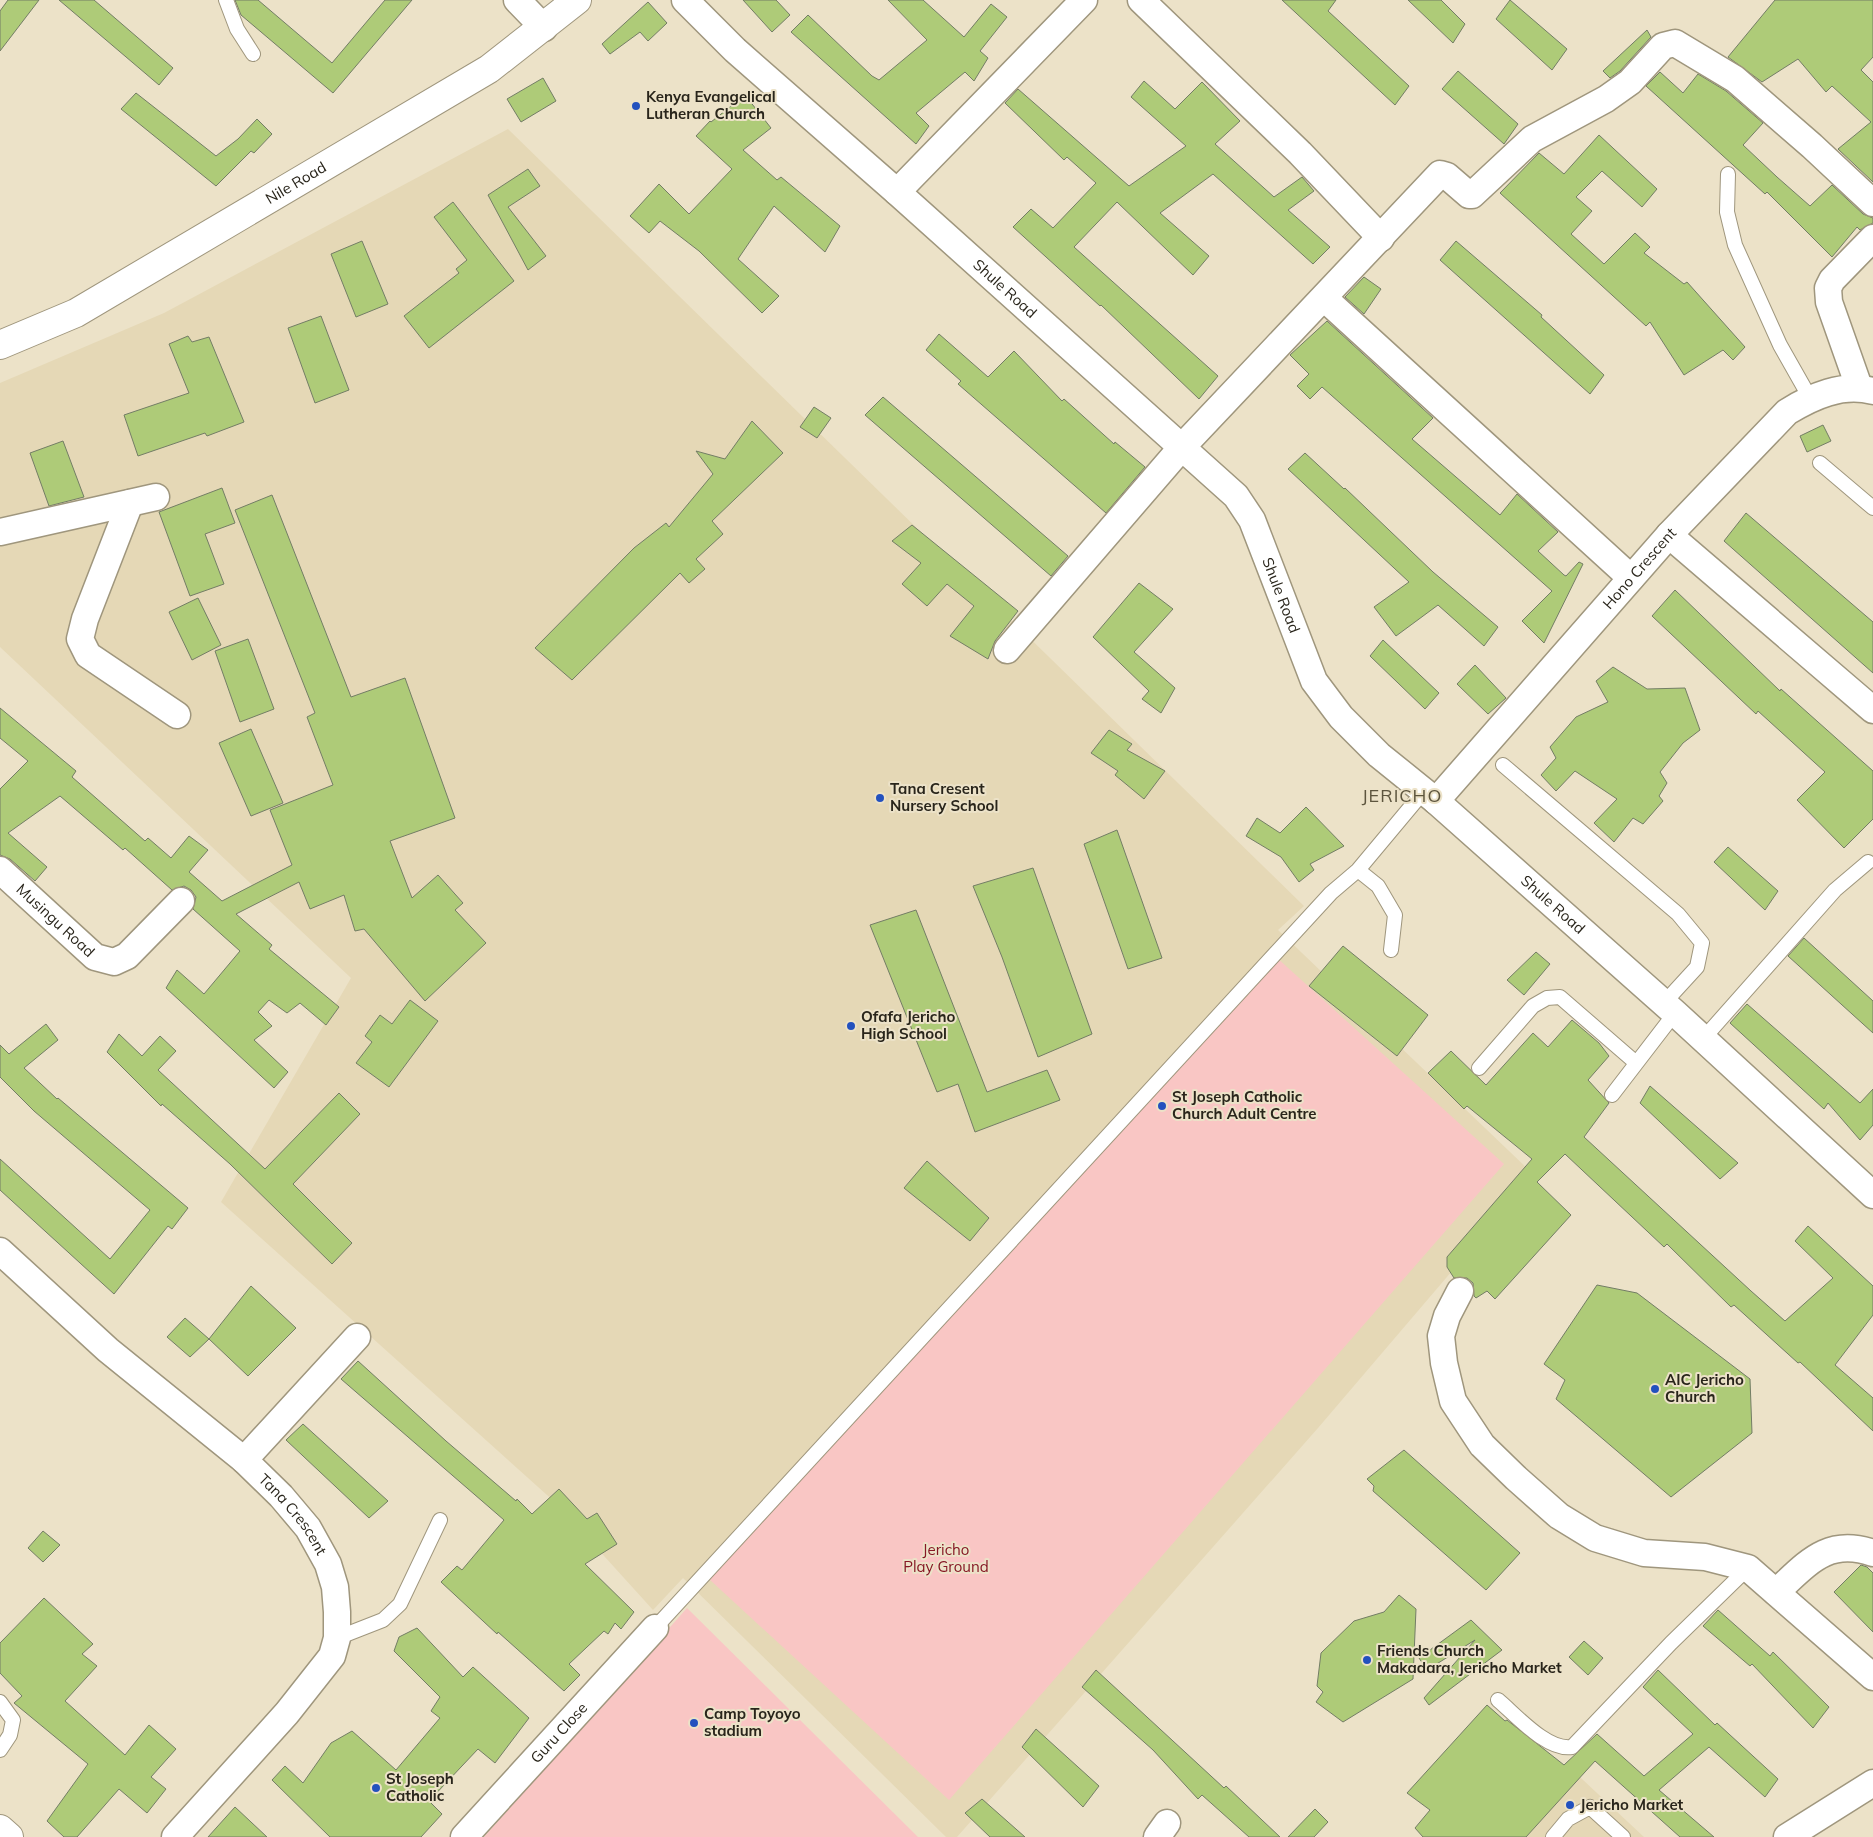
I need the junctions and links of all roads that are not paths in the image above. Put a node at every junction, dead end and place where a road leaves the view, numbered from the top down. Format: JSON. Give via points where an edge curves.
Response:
{"nodes":[{"id":1,"x":226,"y":0,"type":"edge"},
{"id":2,"x":517,"y":0,"type":"edge"},
{"id":3,"x":577,"y":0,"type":"edge"},
{"id":4,"x":685,"y":0,"type":"edge"},
{"id":5,"x":1084,"y":0,"type":"edge"},
{"id":6,"x":1141,"y":0,"type":"edge"},
{"id":7,"x":544,"y":28,"type":"junction"},
{"id":8,"x":253,"y":54,"type":"dead end"},
{"id":9,"x":1728,"y":174,"type":"dead end"},
{"id":10,"x":897,"y":192,"type":"junction"},
{"id":11,"x":1873,"y":203,"type":"edge"},
{"id":12,"x":1381,"y":238,"type":"junction"},
{"id":13,"x":1873,"y":238,"type":"edge"},
{"id":14,"x":1324,"y":298,"type":"junction"},
{"id":15,"x":0,"y":345,"type":"edge"},
{"id":16,"x":1866,"y":389,"type":"edge"},
{"id":17,"x":1810,"y":398,"type":"junction"},
{"id":18,"x":1182,"y":447,"type":"junction"},
{"id":19,"x":1820,"y":463,"type":"dead end"},
{"id":20,"x":156,"y":497,"type":"dead end"},
{"id":21,"x":130,"y":503,"type":"junction"},
{"id":22,"x":1873,"y":508,"type":"edge"},
{"id":23,"x":0,"y":532,"type":"edge"},
{"id":24,"x":1669,"y":535,"type":"junction"},
{"id":25,"x":1631,"y":578,"type":"junction"},
{"id":26,"x":1007,"y":650,"type":"dead end"},
{"id":27,"x":1873,"y":710,"type":"edge"},
{"id":28,"x":176,"y":715,"type":"dead end"},
{"id":29,"x":1503,"y":765,"type":"dead end"},
{"id":30,"x":1430,"y":796,"type":"junction"},
{"id":31,"x":1868,"y":862,"type":"dead end"},
{"id":32,"x":0,"y":870,"type":"edge"},
{"id":33,"x":1358,"y":870,"type":"junction"},
{"id":34,"x":181,"y":901,"type":"dead end"},
{"id":35,"x":1391,"y":950,"type":"dead end"},
{"id":36,"x":1669,"y":1008,"type":"junction"},
{"id":37,"x":1703,"y":1039,"type":"junction"},
{"id":38,"x":1635,"y":1062,"type":"junction"},
{"id":39,"x":1479,"y":1068,"type":"dead end"},
{"id":40,"x":1612,"y":1095,"type":"dead end"},
{"id":41,"x":1873,"y":1196,"type":"edge"},
{"id":42,"x":0,"y":1251,"type":"edge"},
{"id":43,"x":1460,"y":1291,"type":"dead end"},
{"id":44,"x":358,"y":1337,"type":"dead end"},
{"id":45,"x":244,"y":1460,"type":"junction"},
{"id":46,"x":440,"y":1520,"type":"dead end"},
{"id":47,"x":1873,"y":1553,"type":"edge"},
{"id":48,"x":1748,"y":1568,"type":"junction"},
{"id":49,"x":1776,"y":1592,"type":"junction"},
{"id":50,"x":656,"y":1628,"type":"joint"},
{"id":51,"x":337,"y":1638,"type":"junction"},
{"id":52,"x":1873,"y":1677,"type":"edge"},
{"id":53,"x":1498,"y":1700,"type":"dead end"},
{"id":54,"x":0,"y":1702,"type":"edge"},
{"id":55,"x":0,"y":1750,"type":"edge"},
{"id":56,"x":1873,"y":1783,"type":"edge"},
{"id":57,"x":0,"y":1829,"type":"edge"},
{"id":58,"x":9,"y":1837,"type":"edge"},
{"id":59,"x":175,"y":1837,"type":"edge"},
{"id":60,"x":464,"y":1837,"type":"edge"},
{"id":61,"x":1553,"y":1837,"type":"edge"},
{"id":62,"x":1624,"y":1837,"type":"edge"},
{"id":63,"x":1786,"y":1837,"type":"edge"}],
"edges":[{"from":1,"to":8,"type":"lane","via":[[237,30]]},
{"from":2,"to":7,"type":"street"},
{"from":3,"to":7,"type":"street","name":"Nile Road"},
{"from":4,"to":10,"type":"street","name":"Shule Road","via":[[735,50]]},
{"from":5,"to":10,"type":"street"},
{"from":6,"to":12,"type":"street","via":[[1300,153]]},
{"from":7,"to":15,"type":"street","name":"Nile Road","via":[[489,68],[76,312]]},
{"from":9,"to":17,"type":"lane","via":[[1727,212],[1734,245],[1780,345]]},
{"from":10,"to":18,"type":"street","name":"Shule Road"},
{"from":11,"to":12,"type":"street","via":[[1734,79],[1675,43],[1668,43],[1630,82],[1606,99],[1532,139],[1472,195],[1440,174]]},
{"from":12,"to":14,"type":"street"},
{"from":13,"to":16,"type":"street","via":[[1828,288],[1830,302]]},
{"from":14,"to":18,"type":"street"},
{"from":14,"to":25,"type":"street"},
{"from":16,"to":17,"type":"street","name":"Hono Crescent","via":[[1831,391]]},
{"from":17,"to":24,"type":"street","name":"Hono Crescent","via":[[1787,412]]},
{"from":18,"to":26,"type":"street"},
{"from":18,"to":30,"type":"street","name":"Shule Road","via":[[1236,496],[1252,520],[1314,681],[1341,717],[1379,755]]},
{"from":19,"to":22,"type":"lane"},
{"from":20,"to":21,"type":"street"},
{"from":21,"to":23,"type":"street"},
{"from":21,"to":28,"type":"street","via":[[80,639],[88,655]]},
{"from":24,"to":25,"type":"street","name":"Hono Crescent"},
{"from":24,"to":27,"type":"street"},
{"from":25,"to":30,"type":"street","name":"Hono Crescent"},
{"from":29,"to":36,"type":"lane","via":[[1678,914],[1702,943],[1697,967]]},
{"from":30,"to":33,"type":"lane"},
{"from":30,"to":36,"type":"street","name":"Shule Road"},
{"from":31,"to":37,"type":"lane","via":[[1835,890]]},
{"from":32,"to":34,"type":"street","name":"Musingu Road","via":[[95,957],[114,962],[126,956]]},
{"from":33,"to":35,"type":"lane","via":[[1378,886],[1395,915]]},
{"from":33,"to":50,"type":"lane","via":[[1331,893]]},
{"from":36,"to":37,"type":"street","name":"Shule Road"},
{"from":36,"to":38,"type":"lane"},
{"from":37,"to":41,"type":"street","name":"Shule Road"},
{"from":38,"to":39,"type":"lane","via":[[1560,997],[1548,998],[1533,1006]]},
{"from":38,"to":40,"type":"lane"},
{"from":42,"to":45,"type":"street","name":"Tana Crescent","via":[[108,1350]]},
{"from":43,"to":48,"type":"street","via":[[1441,1336],[1453,1401],[1482,1445],[1516,1478],[1559,1516],[1595,1538],[1644,1553],[1705,1557]]},
{"from":44,"to":45,"type":"street"},
{"from":45,"to":51,"type":"street","name":"Tana Crescent","via":[[281,1496],[319,1544],[335,1587]]},
{"from":46,"to":51,"type":"lane","via":[[400,1604],[383,1620]]},
{"from":47,"to":49,"type":"street","via":[[1860,1548],[1839,1548],[1818,1554]]},
{"from":48,"to":49,"type":"street"},
{"from":48,"to":53,"type":"lane","via":[[1572,1747],[1564,1749],[1545,1741]]},
{"from":49,"to":52,"type":"street"},
{"from":50,"to":60,"type":"street","name":"Guru Close"},
{"from":51,"to":59,"type":"street","name":"Tana Crescent","via":[[332,1656],[312,1682]]},
{"from":54,"to":55,"type":"lane","via":[[12,1720],[10,1735]]},
{"from":56,"to":63,"type":"street"},
{"from":57,"to":58,"type":"street"},
{"from":61,"to":62,"type":"lane","via":[[1568,1819],[1590,1807]]}]}
